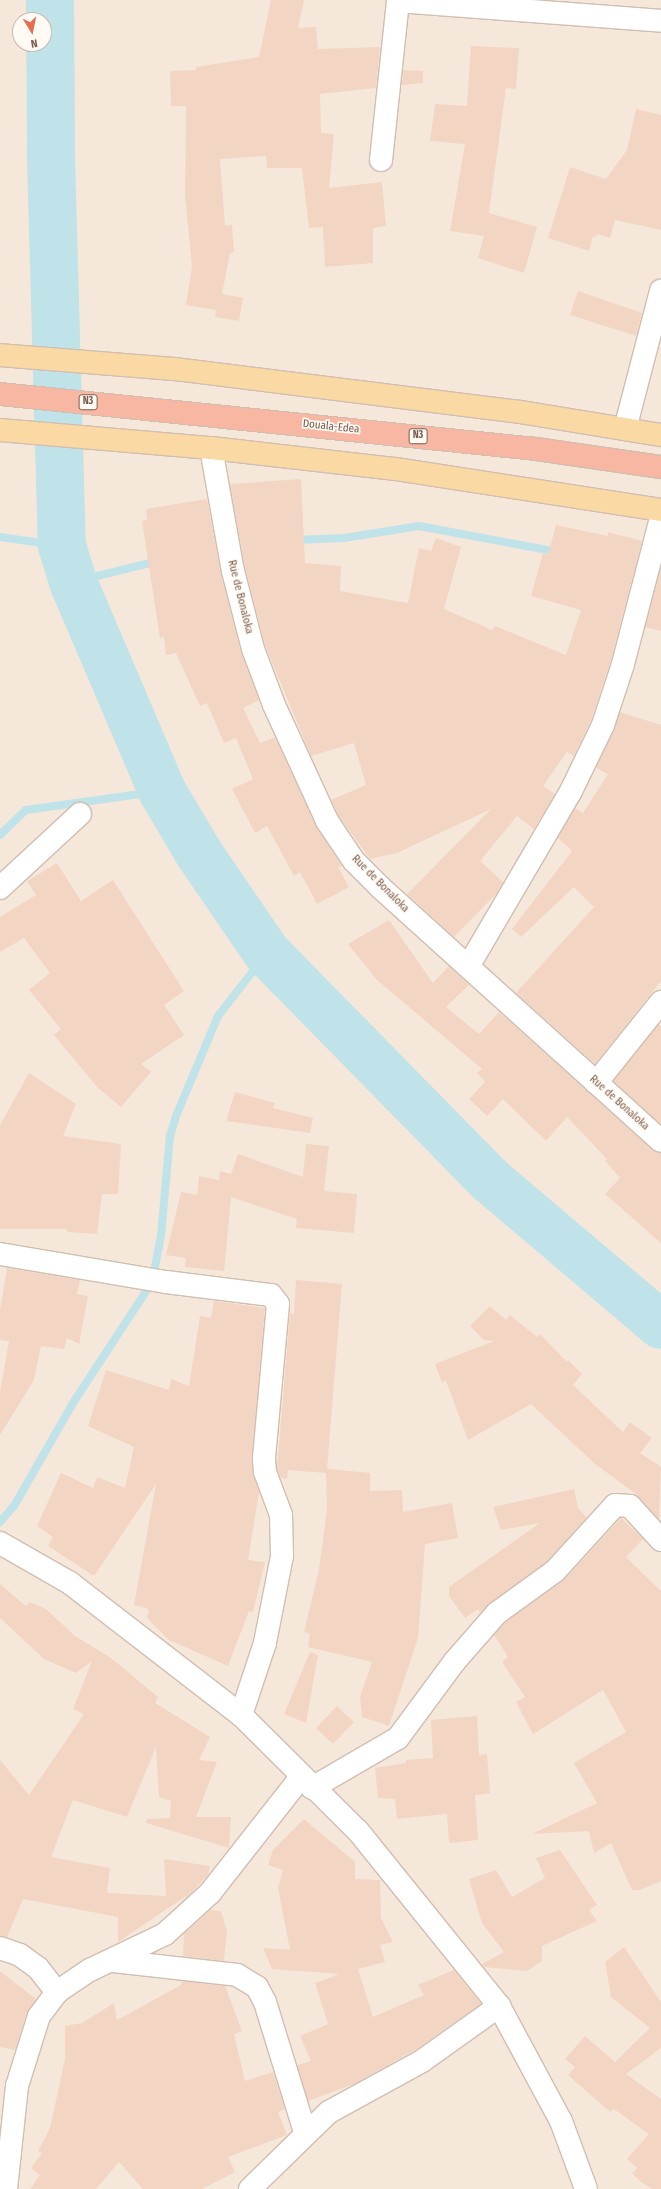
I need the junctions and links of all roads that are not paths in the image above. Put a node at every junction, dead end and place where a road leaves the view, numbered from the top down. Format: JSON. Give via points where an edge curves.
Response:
{"nodes":[{"id":1,"x":398,"y":1,"type":"edge"},
{"id":2,"x":661,"y":21,"type":"edge"},
{"id":3,"x":382,"y":160,"type":"dead end"},
{"id":4,"x":661,"y":290,"type":"edge"},
{"id":5,"x":0,"y":355,"type":"edge"},
{"id":6,"x":0,"y":394,"type":"edge"},
{"id":7,"x":625,"y":429,"type":"junction"},
{"id":8,"x":0,"y":430,"type":"edge"},
{"id":9,"x":661,"y":435,"type":"edge"},
{"id":10,"x":211,"y":448,"type":"junction"},
{"id":11,"x":661,"y":466,"type":"edge"},
{"id":12,"x":661,"y":510,"type":"edge"},
{"id":13,"x":661,"y":518,"type":"edge"},
{"id":14,"x":80,"y":814,"type":"dead end"},
{"id":15,"x":0,"y":888,"type":"edge"},
{"id":16,"x":469,"y":966,"type":"junction"},
{"id":17,"x":661,"y":1002,"type":"edge"},
{"id":18,"x":596,"y":1083,"type":"junction"},
{"id":19,"x":661,"y":1141,"type":"edge"},
{"id":20,"x":0,"y":1254,"type":"edge"},
{"id":21,"x":661,"y":1540,"type":"edge"},
{"id":22,"x":0,"y":1543,"type":"edge"},
{"id":23,"x":241,"y":1715,"type":"junction"},
{"id":24,"x":306,"y":1783,"type":"junction"},
{"id":25,"x":0,"y":1948,"type":"edge"},
{"id":26,"x":113,"y":1961,"type":"junction"},
{"id":27,"x":57,"y":1992,"type":"junction"},
{"id":28,"x":499,"y":2006,"type":"junction"},
{"id":29,"x":8,"y":2097,"type":"edge"},
{"id":30,"x":305,"y":2132,"type":"junction"},
{"id":31,"x":6,"y":2189,"type":"edge"},
{"id":32,"x":250,"y":2189,"type":"edge"},
{"id":33,"x":586,"y":2189,"type":"edge"}],
"edges":[{"from":1,"to":2,"type":"street"},
{"from":1,"to":3,"type":"street"},
{"from":4,"to":7,"type":"street"},
{"from":5,"to":7,"type":"main road","via":[[175,369],[520,412]]},
{"from":6,"to":11,"type":"highway","name":"Douala-Edea","number":"N3","via":[[536,449]]},
{"from":7,"to":9,"type":"main road"},
{"from":8,"to":10,"type":"main road"},
{"from":10,"to":12,"type":"main road","via":[[396,469]]},
{"from":10,"to":16,"type":"street","name":"Rue de Bonaloka","via":[[233,571],[253,649],[274,706],[327,821],[360,866]]},
{"from":13,"to":16,"type":"street","via":[[623,664],[603,725],[564,805]]},
{"from":14,"to":15,"type":"street"},
{"from":16,"to":18,"type":"street","name":"Rue de Bonaloka"},
{"from":17,"to":18,"type":"street"},
{"from":18,"to":19,"type":"street","name":"Rue de Bonaloka"},
{"from":20,"to":23,"type":"street","via":[[166,1282],[271,1295],[278,1304],[264,1472],[281,1515],[282,1556],[265,1643]]},
{"from":21,"to":24,"type":"street","via":[[630,1506],[615,1505],[555,1571],[497,1612],[455,1661],[398,1738]]},
{"from":22,"to":23,"type":"street","via":[[70,1583]]},
{"from":23,"to":24,"type":"street"},
{"from":24,"to":26,"type":"street","via":[[210,1892],[166,1934]]},
{"from":24,"to":28,"type":"street","via":[[358,1831]]},
{"from":25,"to":27,"type":"street","via":[[20,1955],[38,1968]]},
{"from":26,"to":27,"type":"street","via":[[90,1970]]},
{"from":26,"to":30,"type":"street","via":[[237,1975],[257,1987],[265,2002]]},
{"from":27,"to":29,"type":"street","via":[[39,2016],[17,2086]]},
{"from":28,"to":30,"type":"street","via":[[437,2052],[354,2096]]},
{"from":28,"to":33,"type":"street","via":[[558,2114]]},
{"from":29,"to":31,"type":"street"},
{"from":30,"to":32,"type":"street"}]}
